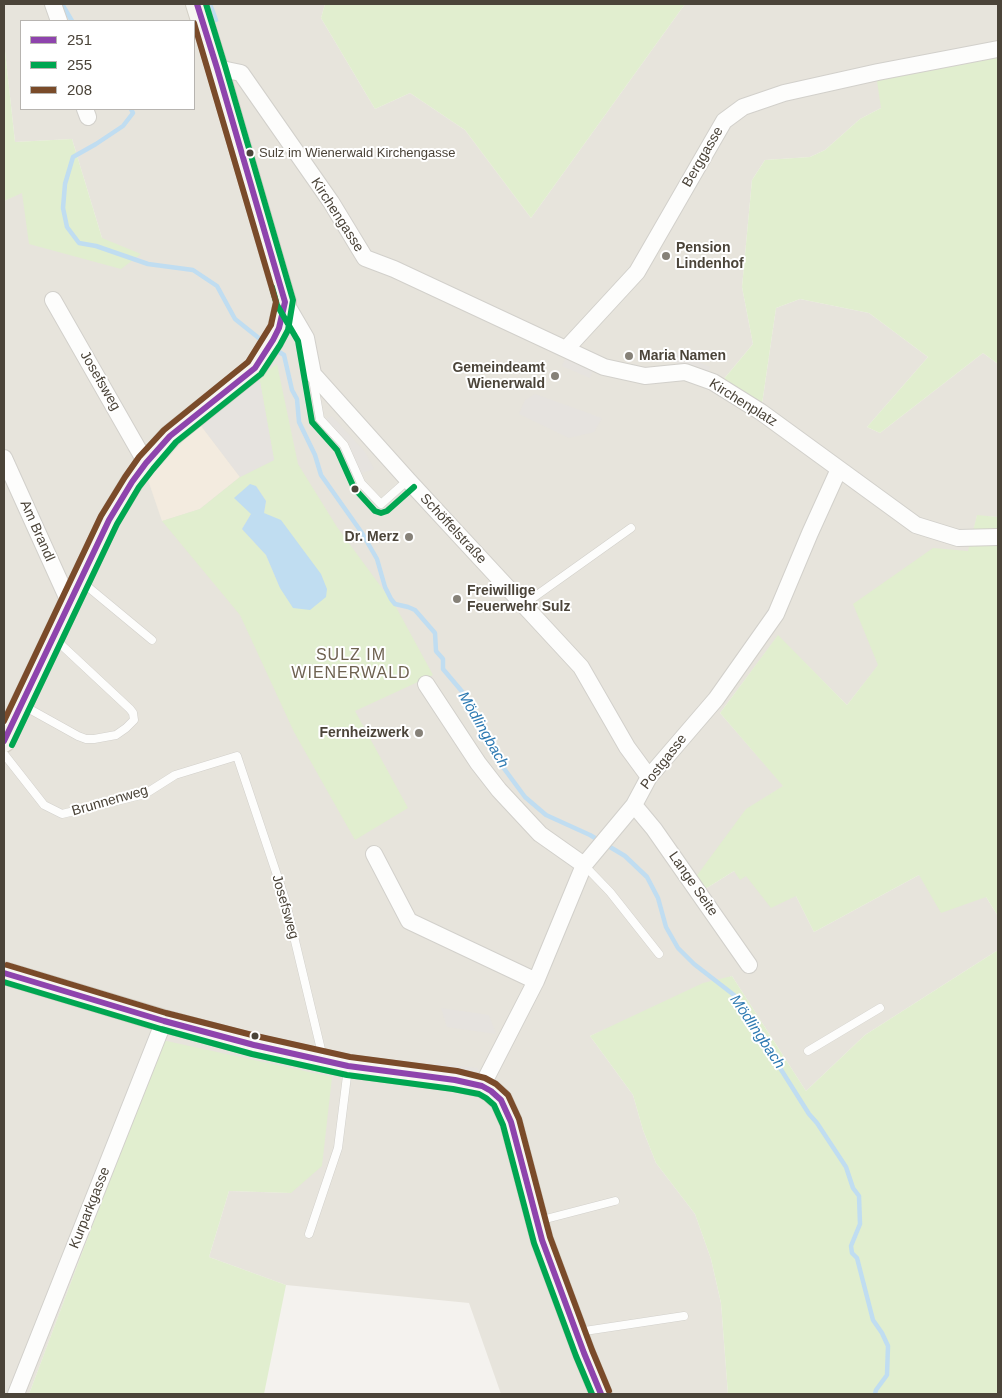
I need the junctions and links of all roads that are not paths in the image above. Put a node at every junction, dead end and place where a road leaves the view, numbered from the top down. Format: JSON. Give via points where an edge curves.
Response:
{"nodes":[{"id":1,"x":53,"y":4,"type":"edge"},
{"id":2,"x":197,"y":4,"type":"edge"},
{"id":3,"x":59,"y":20,"type":"edge"},
{"id":4,"x":998,"y":49,"type":"edge"},
{"id":5,"x":217,"y":68,"type":"junction"},
{"id":6,"x":53,"y":300,"type":"dead end"},
{"id":7,"x":285,"y":302,"type":"junction"},
{"id":8,"x":524,"y":330,"type":"joint"},
{"id":9,"x":566,"y":349,"type":"junction"},
{"id":10,"x":313,"y":374,"type":"junction"},
{"id":11,"x":4,"y":458,"type":"edge"},
{"id":12,"x":146,"y":462,"type":"junction"},
{"id":13,"x":839,"y":469,"type":"junction"},
{"id":14,"x":408,"y":480,"type":"junction"},
{"id":15,"x":630,"y":528,"type":"dead end"},
{"id":16,"x":998,"y":538,"type":"edge"},
{"id":17,"x":81,"y":580,"type":"junction"},
{"id":18,"x":70,"y":604,"type":"junction"},
{"id":19,"x":523,"y":605,"type":"junction"},
{"id":20,"x":54,"y":638,"type":"junction"},
{"id":21,"x":152,"y":640,"type":"dead end"},
{"id":22,"x":426,"y":684,"type":"dead end"},
{"id":23,"x":22,"y":704,"type":"junction"},
{"id":24,"x":4,"y":741,"type":"edge"},
{"id":25,"x":4,"y":754,"type":"edge"},
{"id":26,"x":237,"y":756,"type":"joint"},
{"id":27,"x":649,"y":777,"type":"junction"},
{"id":28,"x":634,"y":805,"type":"junction"},
{"id":29,"x":374,"y":854,"type":"dead end"},
{"id":30,"x":584,"y":865,"type":"junction"},
{"id":31,"x":659,"y":954,"type":"dead end"},
{"id":32,"x":749,"y":965,"type":"dead end"},
{"id":33,"x":4,"y":973,"type":"edge"},
{"id":34,"x":536,"y":981,"type":"junction"},
{"id":35,"x":880,"y":1008,"type":"dead end"},
{"id":36,"x":164,"y":1021,"type":"junction"},
{"id":37,"x":808,"y":1051,"type":"dead end"},
{"id":38,"x":324,"y":1061,"type":"junction"},
{"id":39,"x":348,"y":1066,"type":"junction"},
{"id":40,"x":482,"y":1086,"type":"junction"},
{"id":41,"x":615,"y":1201,"type":"dead end"},
{"id":42,"x":536,"y":1222,"type":"junction"},
{"id":43,"x":310,"y":1234,"type":"dead end"},
{"id":44,"x":684,"y":1316,"type":"dead end"},
{"id":45,"x":576,"y":1332,"type":"junction"},
{"id":46,"x":16,"y":1394,"type":"edge"},
{"id":47,"x":601,"y":1394,"type":"edge"}],
"edges":[{"from":1,"to":3,"type":"street"},
{"from":2,"to":5,"type":"main road"},
{"from":4,"to":9,"type":"street","name":"Berggasse","via":[[793,90],[743,107],[724,121],[637,272]]},
{"from":5,"to":7,"type":"main road"},
{"from":5,"to":8,"type":"street","name":"Kirchengasse","via":[[241,73],[331,202],[364,258]]},
{"from":6,"to":12,"type":"street","name":"Josefsweg"},
{"from":7,"to":10,"type":"street","via":[[306,338]]},
{"from":7,"to":12,"type":"main road","via":[[279,328],[255,368],[170,436]]},
{"from":8,"to":9,"type":"street","name":"Kirchenplatz"},
{"from":9,"to":13,"type":"street","name":"Kirchenplatz","via":[[604,367],[645,376],[686,372],[713,382],[761,412]]},
{"from":10,"to":14,"type":"street","name":"Schöffelstraße"},
{"from":10,"to":14,"type":"lane","via":[[320,419],[344,445],[361,483],[381,504]]},
{"from":11,"to":18,"type":"street","name":"Am Brandl"},
{"from":12,"to":17,"type":"main road","via":[[109,520]]},
{"from":13,"to":16,"type":"street","via":[[916,525],[958,538]]},
{"from":13,"to":27,"type":"street","name":"Postgasse","via":[[776,614],[716,699]]},
{"from":14,"to":19,"type":"street","name":"Schöffelstraße"},
{"from":15,"to":19,"type":"lane"},
{"from":17,"to":18,"type":"main road"},
{"from":17,"to":21,"type":"lane"},
{"from":18,"to":20,"type":"main road"},
{"from":19,"to":27,"type":"street","name":"Schöffelstraße","via":[[582,667],[627,747]]},
{"from":20,"to":23,"type":"main road"},
{"from":20,"to":23,"type":"lane","via":[[130,709],[134,720],[116,735],[86,738]]},
{"from":22,"to":30,"type":"street","via":[[498,790],[540,834]]},
{"from":23,"to":24,"type":"main road"},
{"from":25,"to":26,"type":"lane","name":"Brunnenweg","via":[[44,805],[62,814],[145,794],[175,775]]},
{"from":26,"to":38,"type":"lane","name":"Josefsweg","via":[[285,898]]},
{"from":27,"to":28,"type":"street","name":"Postgasse"},
{"from":28,"to":30,"type":"street","name":"Postgasse"},
{"from":28,"to":32,"type":"street","name":"Lange Seite"},
{"from":29,"to":34,"type":"street","via":[[409,921]]},
{"from":30,"to":31,"type":"lane"},
{"from":30,"to":34,"type":"street","name":"Postgasse"},
{"from":33,"to":36,"type":"main road"},
{"from":34,"to":40,"type":"street","name":"Postgasse"},
{"from":35,"to":37,"type":"lane"},
{"from":36,"to":38,"type":"main road"},
{"from":36,"to":46,"type":"street","name":"Kurparkgasse"},
{"from":38,"to":39,"type":"main road"},
{"from":39,"to":40,"type":"main road"},
{"from":39,"to":43,"type":"lane","via":[[338,1148]]},
{"from":40,"to":42,"type":"main road","via":[[501,1100],[511,1122]]},
{"from":41,"to":42,"type":"lane"},
{"from":42,"to":45,"type":"main road"},
{"from":44,"to":45,"type":"lane"},
{"from":45,"to":47,"type":"main road"}]}
